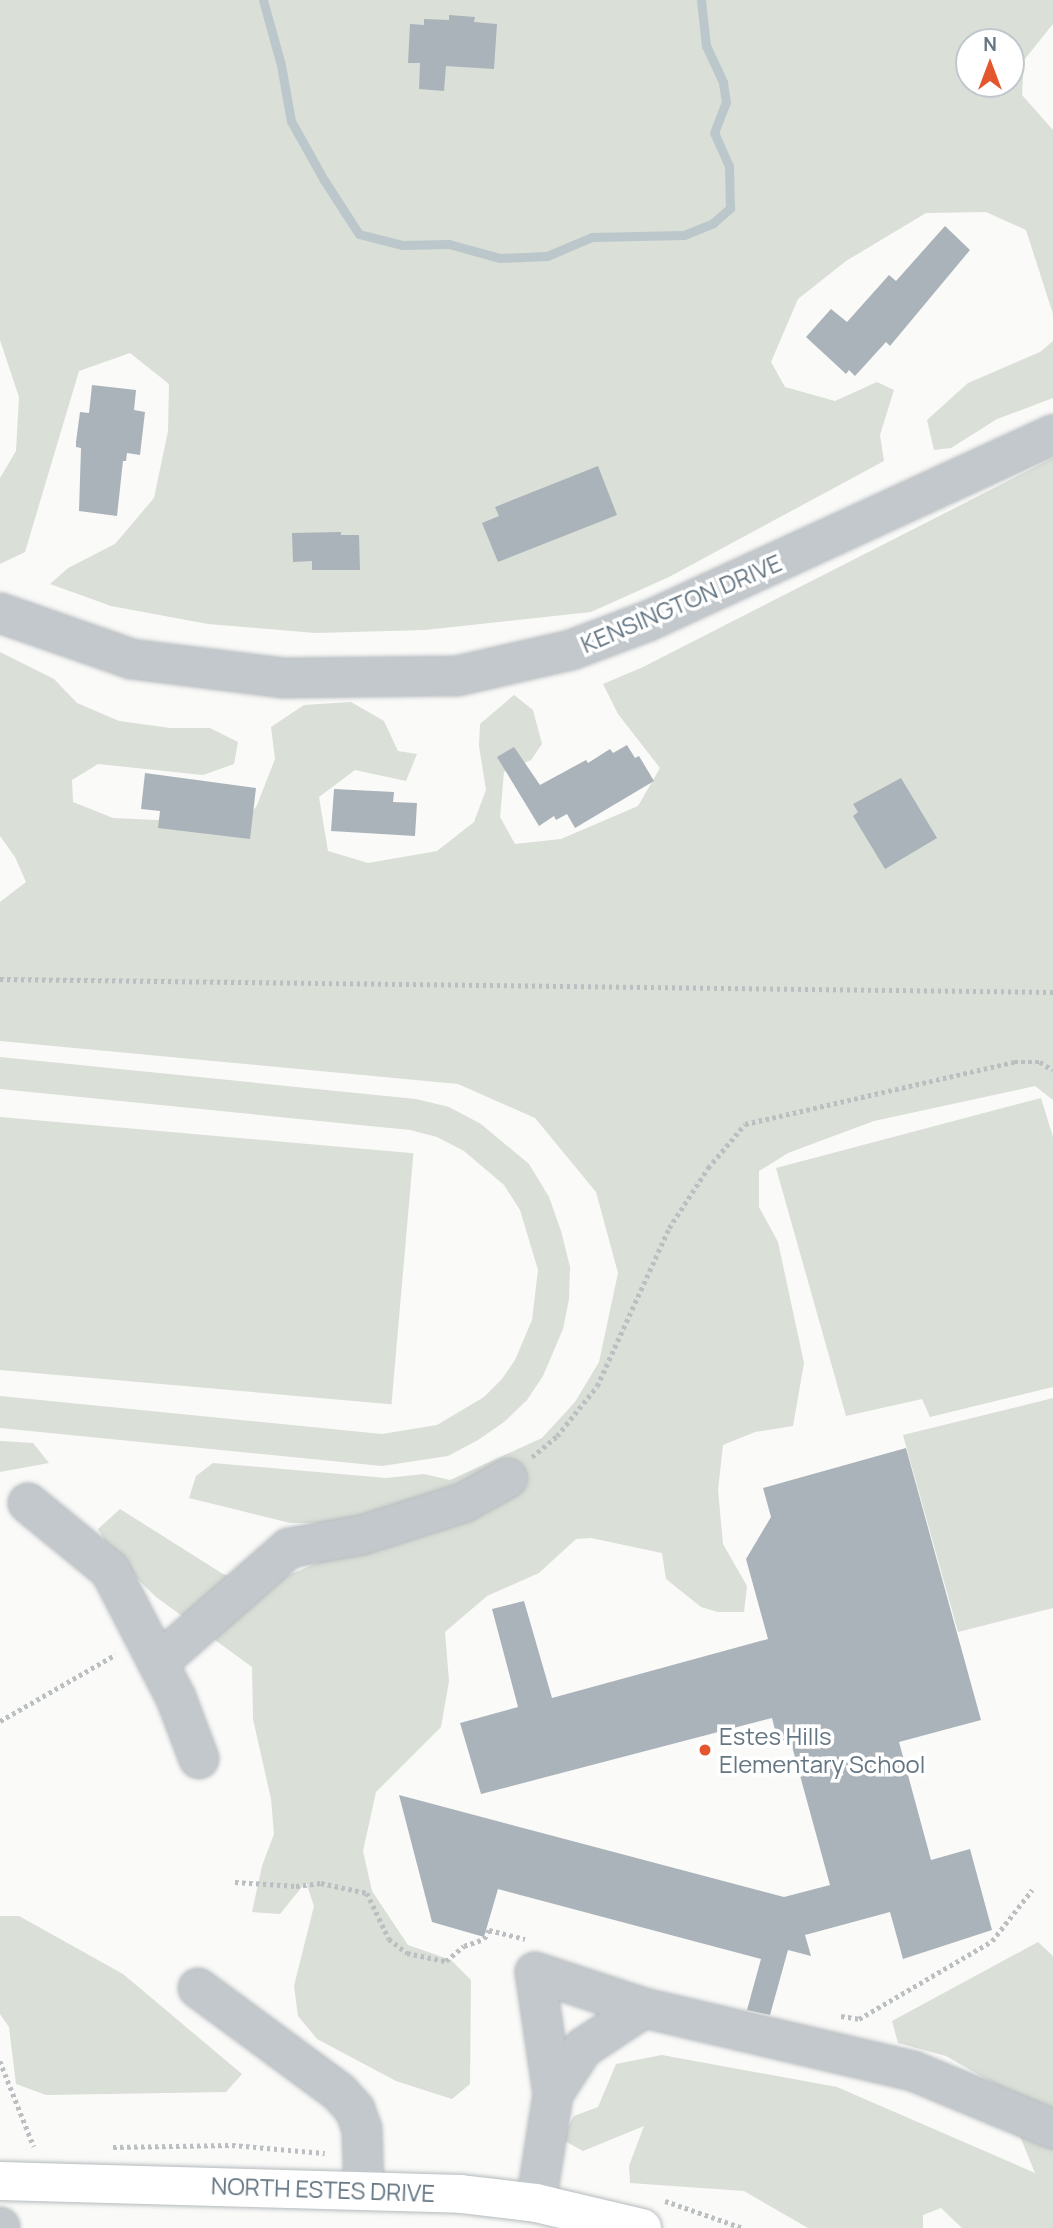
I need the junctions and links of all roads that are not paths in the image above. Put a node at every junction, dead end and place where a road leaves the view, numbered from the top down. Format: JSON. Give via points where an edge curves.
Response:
{"nodes":[{"id":1,"x":1053,"y":435,"type":"edge"},
{"id":2,"x":0,"y":613,"type":"edge"},
{"id":3,"x":508,"y":1478,"type":"road end"},
{"id":4,"x":29,"y":1503,"type":"dead end"},
{"id":5,"x":151,"y":1651,"type":"junction"},
{"id":6,"x":199,"y":1759,"type":"dead end"},
{"id":7,"x":198,"y":1989,"type":"dead end"},
{"id":8,"x":643,"y":2008,"type":"junction"},
{"id":9,"x":553,"y":2094,"type":"junction"},
{"id":10,"x":1053,"y":2129,"type":"edge"},
{"id":11,"x":0,"y":2181,"type":"edge"},
{"id":12,"x":364,"y":2188,"type":"junction"},
{"id":13,"x":536,"y":2203,"type":"junction"},
{"id":14,"x":642,"y":2228,"type":"edge"}],
"edges":[{"from":1,"to":2,"type":"street","name":"KENSINGTON DRIVE","via":[[648,621],[571,650],[457,676],[284,678],[131,659]]},
{"from":3,"to":5,"type":"street","via":[[463,1503],[362,1535],[289,1548]]},
{"from":4,"to":5,"type":"street","via":[[110,1570]]},
{"from":5,"to":6,"type":"street","via":[[176,1698]]},
{"from":7,"to":12,"type":"street","via":[[339,2092],[355,2110],[362,2129]]},
{"from":8,"to":9,"type":"street","via":[[583,2048]]},
{"from":8,"to":9,"type":"street","via":[[535,1972]]},
{"from":8,"to":10,"type":"street","via":[[913,2071]]},
{"from":9,"to":13,"type":"street"},
{"from":11,"to":12,"type":"main road","name":"NORTH ESTES DRIVE"},
{"from":12,"to":13,"type":"main road","name":"NORTH ESTES DRIVE"},
{"from":13,"to":14,"type":"main road","name":"NORTH ESTES DRIVE"}]}
